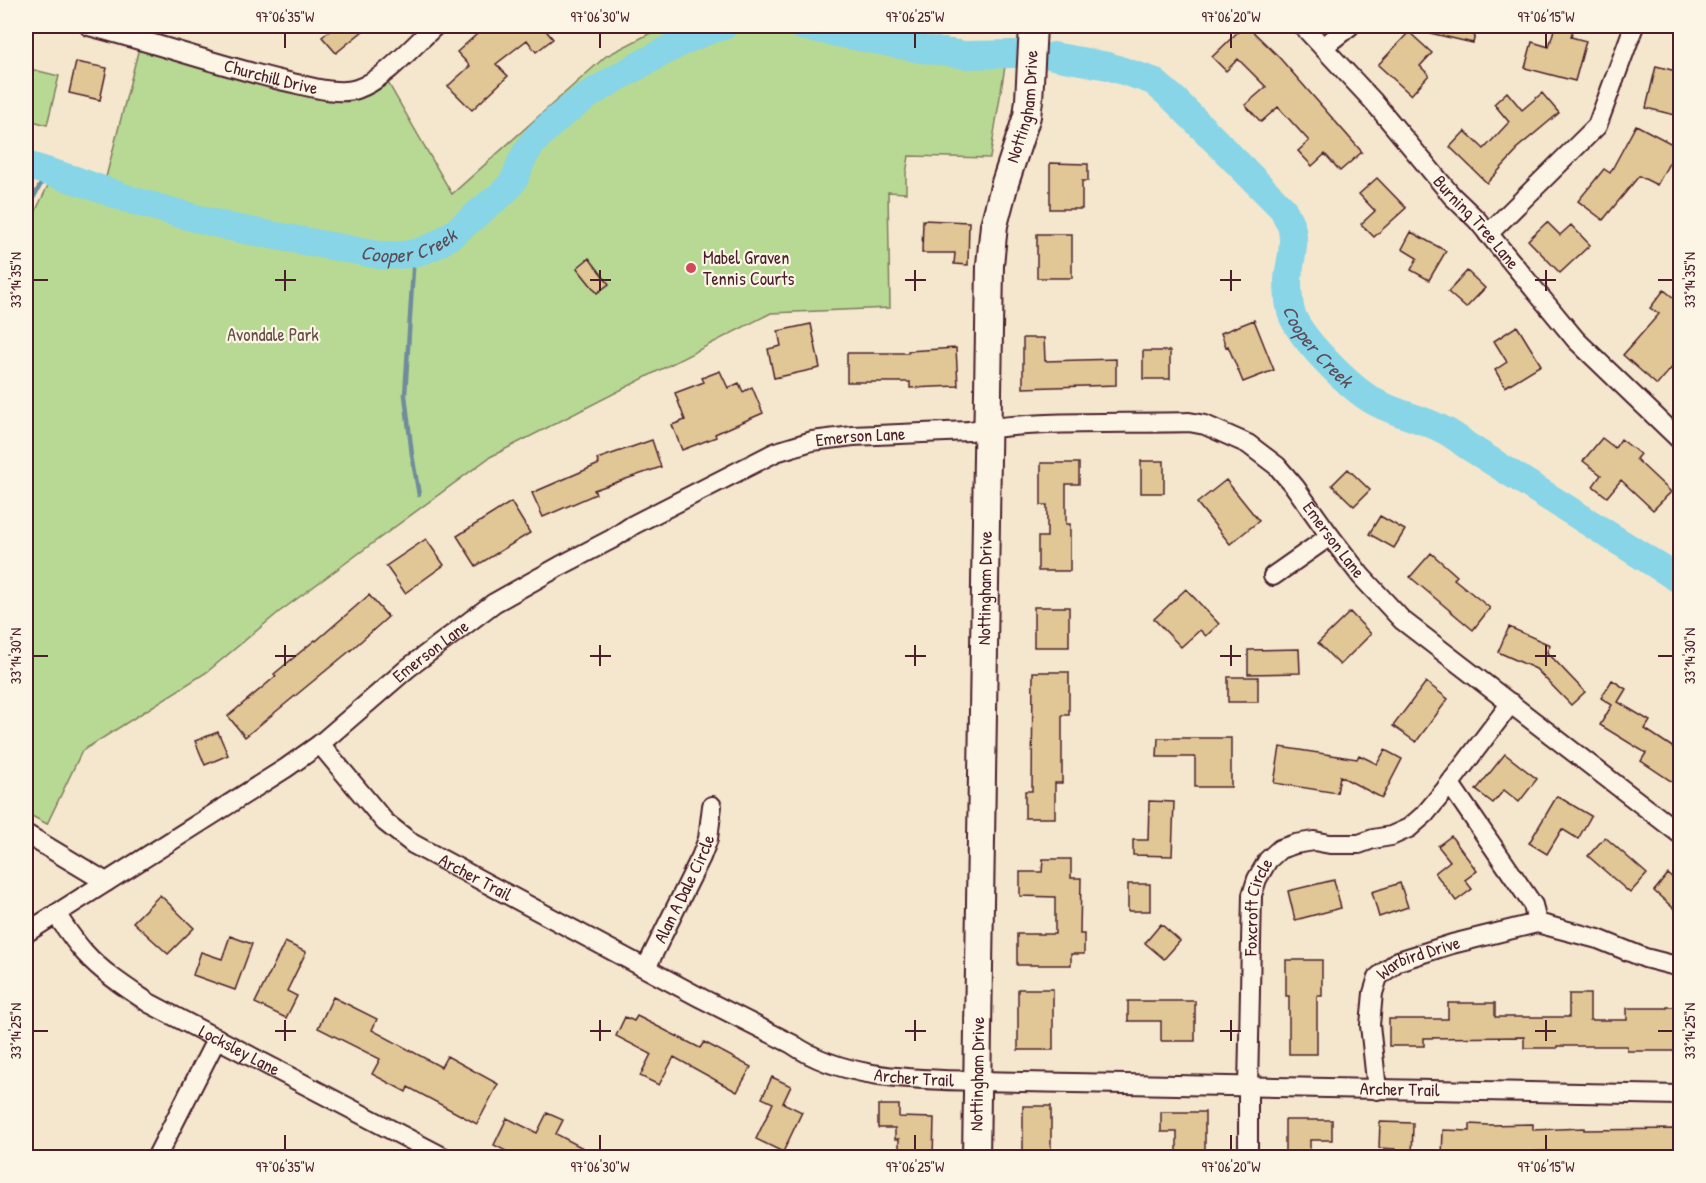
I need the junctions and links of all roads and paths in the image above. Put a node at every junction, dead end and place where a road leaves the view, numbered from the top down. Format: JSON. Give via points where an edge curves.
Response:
{"nodes":[{"id":1,"x":89,"y":26,"type":"edge"},
{"id":2,"x":435,"y":26,"type":"edge"},
{"id":3,"x":1033,"y":26,"type":"edge"},
{"id":4,"x":1303,"y":26,"type":"edge"},
{"id":5,"x":1350,"y":26,"type":"edge"},
{"id":6,"x":1634,"y":26,"type":"edge"},
{"id":7,"x":123,"y":30,"type":"edge"},
{"id":8,"x":1323,"y":47,"type":"junction"},
{"id":9,"x":1488,"y":234,"type":"junction"},
{"id":10,"x":988,"y":428,"type":"junction"},
{"id":11,"x":1678,"y":435,"type":"edge"},
{"id":12,"x":1330,"y":536,"type":"junction"},
{"id":13,"x":1273,"y":576,"type":"dead end"},
{"id":14,"x":1511,"y":703,"type":"junction"},
{"id":15,"x":320,"y":744,"type":"junction"},
{"id":16,"x":1450,"y":784,"type":"junction"},
{"id":17,"x":712,"y":806,"type":"dead end"},
{"id":18,"x":26,"y":834,"type":"edge"},
{"id":19,"x":1680,"y":834,"type":"edge"},
{"id":20,"x":106,"y":882,"type":"junction"},
{"id":21,"x":56,"y":914,"type":"junction"},
{"id":22,"x":1537,"y":923,"type":"junction"},
{"id":23,"x":26,"y":933,"type":"edge"},
{"id":24,"x":1680,"y":967,"type":"edge"},
{"id":25,"x":646,"y":968,"type":"junction"},
{"id":26,"x":218,"y":1038,"type":"junction"},
{"id":27,"x":977,"y":1081,"type":"junction"},
{"id":28,"x":1248,"y":1087,"type":"junction"},
{"id":29,"x":1377,"y":1089,"type":"junction"},
{"id":30,"x":1680,"y":1095,"type":"edge"},
{"id":31,"x":445,"y":1157,"type":"edge"},
{"id":32,"x":156,"y":1158,"type":"edge"},
{"id":33,"x":976,"y":1158,"type":"edge"},
{"id":34,"x":1248,"y":1158,"type":"edge"}],
"edges":[{"from":1,"to":7,"type":"street","name":"Churchill Drive"},
{"from":2,"to":7,"type":"street","name":"Churchill Drive","via":[[383,74],[354,90],[315,88],[245,71]]},
{"from":3,"to":10,"type":"street","name":"Nottingham Drive","via":[[1027,116],[994,225]]},
{"from":4,"to":8,"type":"street","name":"Burning Tree Lane"},
{"from":5,"to":8,"type":"street"},
{"from":6,"to":9,"type":"street","via":[[1597,126]]},
{"from":8,"to":9,"type":"street","name":"Burning Tree Lane"},
{"from":9,"to":11,"type":"street","name":"Burning Tree Lane","via":[[1576,340]]},
{"from":10,"to":12,"type":"street","name":"Emerson Lane","via":[[1189,422],[1205,425],[1248,444],[1277,466]]},
{"from":10,"to":15,"type":"street","name":"Emerson Lane","via":[[853,436],[812,441],[776,452],[633,525],[494,603],[408,668]]},
{"from":10,"to":27,"type":"street","name":"Nottingham Drive"},
{"from":12,"to":13,"type":"street"},
{"from":12,"to":14,"type":"street","name":"Emerson Lane","via":[[1402,620]]},
{"from":14,"to":16,"type":"street","name":"Foxcroft Circle"},
{"from":14,"to":19,"type":"street","name":"Emerson Lane"},
{"from":15,"to":20,"type":"street","name":"Emerson Lane"},
{"from":15,"to":25,"type":"street","name":"Archer Trail","via":[[385,822],[413,844]]},
{"from":16,"to":22,"type":"street","via":[[1533,905]]},
{"from":16,"to":28,"type":"street","name":"Foxcroft Circle","via":[[1425,814],[1409,828],[1391,836],[1359,844],[1296,844],[1280,849],[1268,860],[1252,895]]},
{"from":17,"to":25,"type":"street","name":"Alan A Dale Circle","via":[[708,839],[701,857]]},
{"from":18,"to":20,"type":"street"},
{"from":20,"to":21,"type":"street","name":"Emerson Lane"},
{"from":21,"to":23,"type":"street","name":"Emerson Lane"},
{"from":21,"to":26,"type":"street","name":"Locksley Lane","via":[[86,954],[111,976],[149,1003]]},
{"from":22,"to":24,"type":"street","name":"Warbird Drive"},
{"from":22,"to":29,"type":"street","name":"Warbird Drive","via":[[1398,962],[1378,977],[1370,1025]]},
{"from":25,"to":27,"type":"street","name":"Archer Trail","via":[[803,1052],[830,1062],[869,1074]]},
{"from":26,"to":31,"type":"street","name":"Locksley Lane"},
{"from":26,"to":32,"type":"street"},
{"from":27,"to":28,"type":"street","name":"Archer Trail"},
{"from":27,"to":33,"type":"street","name":"Nottingham Drive"},
{"from":28,"to":29,"type":"street","name":"Archer Trail"},
{"from":28,"to":34,"type":"street","name":"Foxcroft Circle"},
{"from":29,"to":30,"type":"street","name":"Archer Trail"}]}
